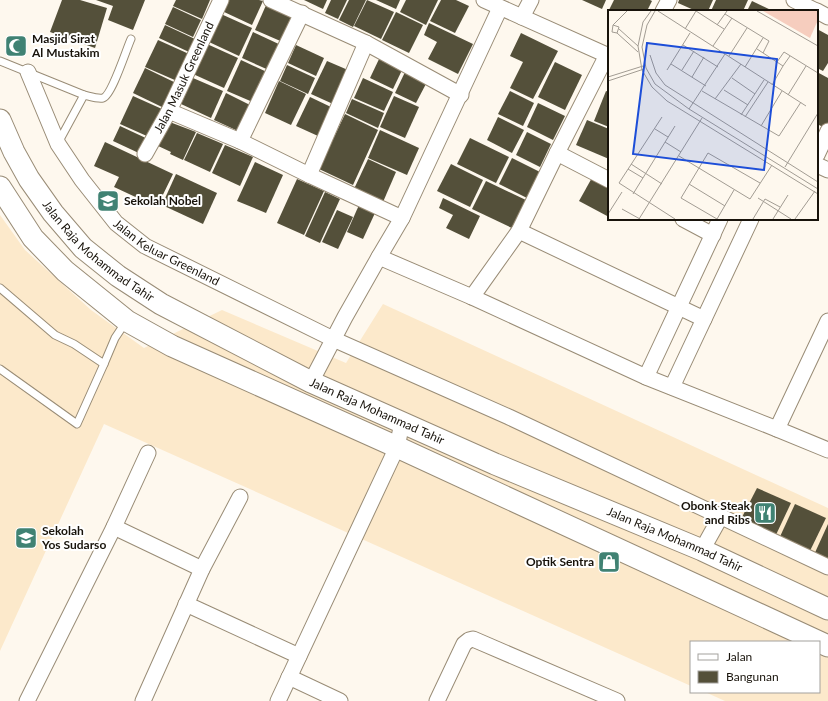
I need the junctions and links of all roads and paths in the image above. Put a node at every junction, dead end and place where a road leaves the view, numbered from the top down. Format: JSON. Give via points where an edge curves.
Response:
{"nodes":[{"id":1,"x":221,"y":0,"type":"edge"},
{"id":2,"x":271,"y":0,"type":"edge"},
{"id":3,"x":484,"y":0,"type":"edge"},
{"id":4,"x":530,"y":0,"type":"edge"},
{"id":5,"x":669,"y":0,"type":"edge"},
{"id":6,"x":794,"y":0,"type":"edge"},
{"id":7,"x":500,"y":8,"type":"junction"},
{"id":8,"x":664,"y":10,"type":"edge"},
{"id":9,"x":815,"y":10,"type":"edge"},
{"id":10,"x":818,"y":12,"type":"edge"},
{"id":11,"x":302,"y":13,"type":"junction"},
{"id":12,"x":522,"y":17,"type":"junction"},
{"id":13,"x":828,"y":17,"type":"edge"},
{"id":14,"x":131,"y":38,"type":"dead end"},
{"id":15,"x":366,"y":43,"type":"junction"},
{"id":16,"x":608,"y":56,"type":"edge"},
{"id":17,"x":0,"y":61,"type":"edge"},
{"id":18,"x":28,"y":72,"type":"junction"},
{"id":19,"x":84,"y":95,"type":"junction"},
{"id":20,"x":461,"y":95,"type":"junction"},
{"id":21,"x":169,"y":111,"type":"junction"},
{"id":22,"x":828,"y":131,"type":"edge"},
{"id":23,"x":240,"y":141,"type":"junction"},
{"id":24,"x":4,"y":142,"type":"edge"},
{"id":25,"x":58,"y":144,"type":"junction"},
{"id":26,"x":557,"y":152,"type":"junction"},
{"id":27,"x":818,"y":152,"type":"edge"},
{"id":28,"x":145,"y":154,"type":"dead end"},
{"id":29,"x":818,"y":165,"type":"edge"},
{"id":30,"x":828,"y":170,"type":"edge"},
{"id":31,"x":309,"y":175,"type":"junction"},
{"id":32,"x":608,"y":179,"type":"edge"},
{"id":33,"x":0,"y":187,"type":"edge"},
{"id":34,"x":402,"y":218,"type":"junction"},
{"id":35,"x":684,"y":220,"type":"edge"},
{"id":36,"x":720,"y":220,"type":"edge"},
{"id":37,"x":751,"y":220,"type":"edge"},
{"id":38,"x":519,"y":231,"type":"junction"},
{"id":39,"x":713,"y":235,"type":"junction"},
{"id":40,"x":379,"y":256,"type":"junction"},
{"id":41,"x":0,"y":288,"type":"edge"},
{"id":42,"x":472,"y":297,"type":"junction"},
{"id":43,"x":678,"y":307,"type":"junction"},
{"id":44,"x":704,"y":319,"type":"junction"},
{"id":45,"x":127,"y":321,"type":"junction"},
{"id":46,"x":828,"y":321,"type":"edge"},
{"id":47,"x":333,"y":340,"type":"junction"},
{"id":48,"x":104,"y":364,"type":"junction"},
{"id":49,"x":0,"y":369,"type":"edge"},
{"id":50,"x":646,"y":377,"type":"junction"},
{"id":51,"x":311,"y":382,"type":"junction"},
{"id":52,"x":672,"y":387,"type":"junction"},
{"id":53,"x":402,"y":423,"type":"junction"},
{"id":54,"x":777,"y":429,"type":"junction"},
{"id":55,"x":397,"y":448,"type":"junction"},
{"id":56,"x":828,"y":450,"type":"edge"},
{"id":57,"x":148,"y":453,"type":"dead end"},
{"id":58,"x":240,"y":497,"type":"dead end"},
{"id":59,"x":721,"y":516,"type":"junction"},
{"id":60,"x":114,"y":527,"type":"junction"},
{"id":61,"x":702,"y":550,"type":"junction"},
{"id":62,"x":828,"y":566,"type":"edge"},
{"id":63,"x":202,"y":569,"type":"junction"},
{"id":64,"x":186,"y":604,"type":"junction"},
{"id":65,"x":828,"y":609,"type":"edge"},
{"id":66,"x":817,"y":641,"type":"edge"},
{"id":67,"x":299,"y":656,"type":"junction"},
{"id":68,"x":289,"y":678,"type":"junction"},
{"id":69,"x":27,"y":701,"type":"edge"},
{"id":70,"x":143,"y":701,"type":"edge"},
{"id":71,"x":278,"y":701,"type":"edge"},
{"id":72,"x":340,"y":701,"type":"edge"},
{"id":73,"x":437,"y":701,"type":"edge"},
{"id":74,"x":617,"y":701,"type":"edge"}],
"edges":[{"from":1,"to":21,"type":"street","name":"Jalan Masuk Greenland"},
{"from":2,"to":11,"type":"street"},
{"from":3,"to":7,"type":"street"},
{"from":4,"to":12,"type":"street"},
{"from":5,"to":8,"type":"street"},
{"from":6,"to":9,"type":"street"},
{"from":7,"to":12,"type":"street"},
{"from":7,"to":20,"type":"street"},
{"from":10,"to":13,"type":"street"},
{"from":11,"to":15,"type":"street"},
{"from":11,"to":23,"type":"street"},
{"from":12,"to":16,"type":"street"},
{"from":14,"to":19,"type":"lane","via":[[109,93],[103,98]]},
{"from":15,"to":20,"type":"street"},
{"from":15,"to":31,"type":"street"},
{"from":16,"to":26,"type":"street"},
{"from":17,"to":18,"type":"lane"},
{"from":18,"to":19,"type":"lane"},
{"from":18,"to":25,"type":"street","name":"Jalan Keluar Greenland"},
{"from":19,"to":25,"type":"lane"},
{"from":20,"to":34,"type":"street"},
{"from":21,"to":23,"type":"street"},
{"from":21,"to":28,"type":"street","name":"Jalan Masuk Greenland"},
{"from":22,"to":27,"type":"street"},
{"from":23,"to":31,"type":"street"},
{"from":24,"to":51,"type":"main road","name":"Jalan Raja Mohammad Tahir","via":[[58,219],[83,248],[118,276],[161,304]]},
{"from":25,"to":47,"type":"street","name":"Jalan Keluar Greenland","via":[[116,224],[145,246]]},
{"from":26,"to":32,"type":"street"},
{"from":26,"to":38,"type":"street"},
{"from":29,"to":30,"type":"street"},
{"from":31,"to":34,"type":"street"},
{"from":33,"to":45,"type":"main road","name":"Jalan Raja Mohammad Tahir","via":[[33,238],[65,271]]},
{"from":34,"to":40,"type":"street"},
{"from":35,"to":39,"type":"street"},
{"from":36,"to":39,"type":"street"},
{"from":37,"to":44,"type":"street"},
{"from":38,"to":42,"type":"street"},
{"from":38,"to":43,"type":"street"},
{"from":39,"to":43,"type":"street"},
{"from":40,"to":42,"type":"street"},
{"from":40,"to":47,"type":"street"},
{"from":41,"to":48,"type":"lane","via":[[55,335]]},
{"from":42,"to":50,"type":"street"},
{"from":43,"to":44,"type":"street"},
{"from":43,"to":50,"type":"street"},
{"from":44,"to":52,"type":"street"},
{"from":45,"to":48,"type":"lane","via":[[115,338]]},
{"from":45,"to":55,"type":"main road","name":"Jalan Raja Mohammad Tahir","via":[[172,346]]},
{"from":46,"to":54,"type":"street"},
{"from":47,"to":51,"type":"street"},
{"from":47,"to":59,"type":"street","name":"Jalan Keluar Greenland","via":[[509,417]]},
{"from":48,"to":49,"type":"lane","via":[[77,424]]},
{"from":50,"to":52,"type":"street"},
{"from":51,"to":53,"type":"main road","name":"Jalan Raja Mohammad Tahir"},
{"from":52,"to":54,"type":"street"},
{"from":53,"to":55,"type":"street"},
{"from":53,"to":61,"type":"main road","name":"Jalan Raja Mohammad Tahir"},
{"from":54,"to":56,"type":"street"},
{"from":55,"to":66,"type":"main road","name":"Jalan Raja Mohammad Tahir"},
{"from":55,"to":67,"type":"street"},
{"from":57,"to":60,"type":"street"},
{"from":58,"to":63,"type":"street"},
{"from":59,"to":61,"type":"street"},
{"from":59,"to":62,"type":"street","name":"Jalan Keluar Greenland"},
{"from":60,"to":63,"type":"street"},
{"from":60,"to":69,"type":"street"},
{"from":61,"to":65,"type":"main road","name":"Jalan Raja Mohammad Tahir"},
{"from":63,"to":64,"type":"street"},
{"from":64,"to":67,"type":"street"},
{"from":64,"to":70,"type":"street"},
{"from":67,"to":68,"type":"street"},
{"from":68,"to":71,"type":"street"},
{"from":68,"to":72,"type":"street"},
{"from":73,"to":74,"type":"street","via":[[464,644],[469,640]]}]}
